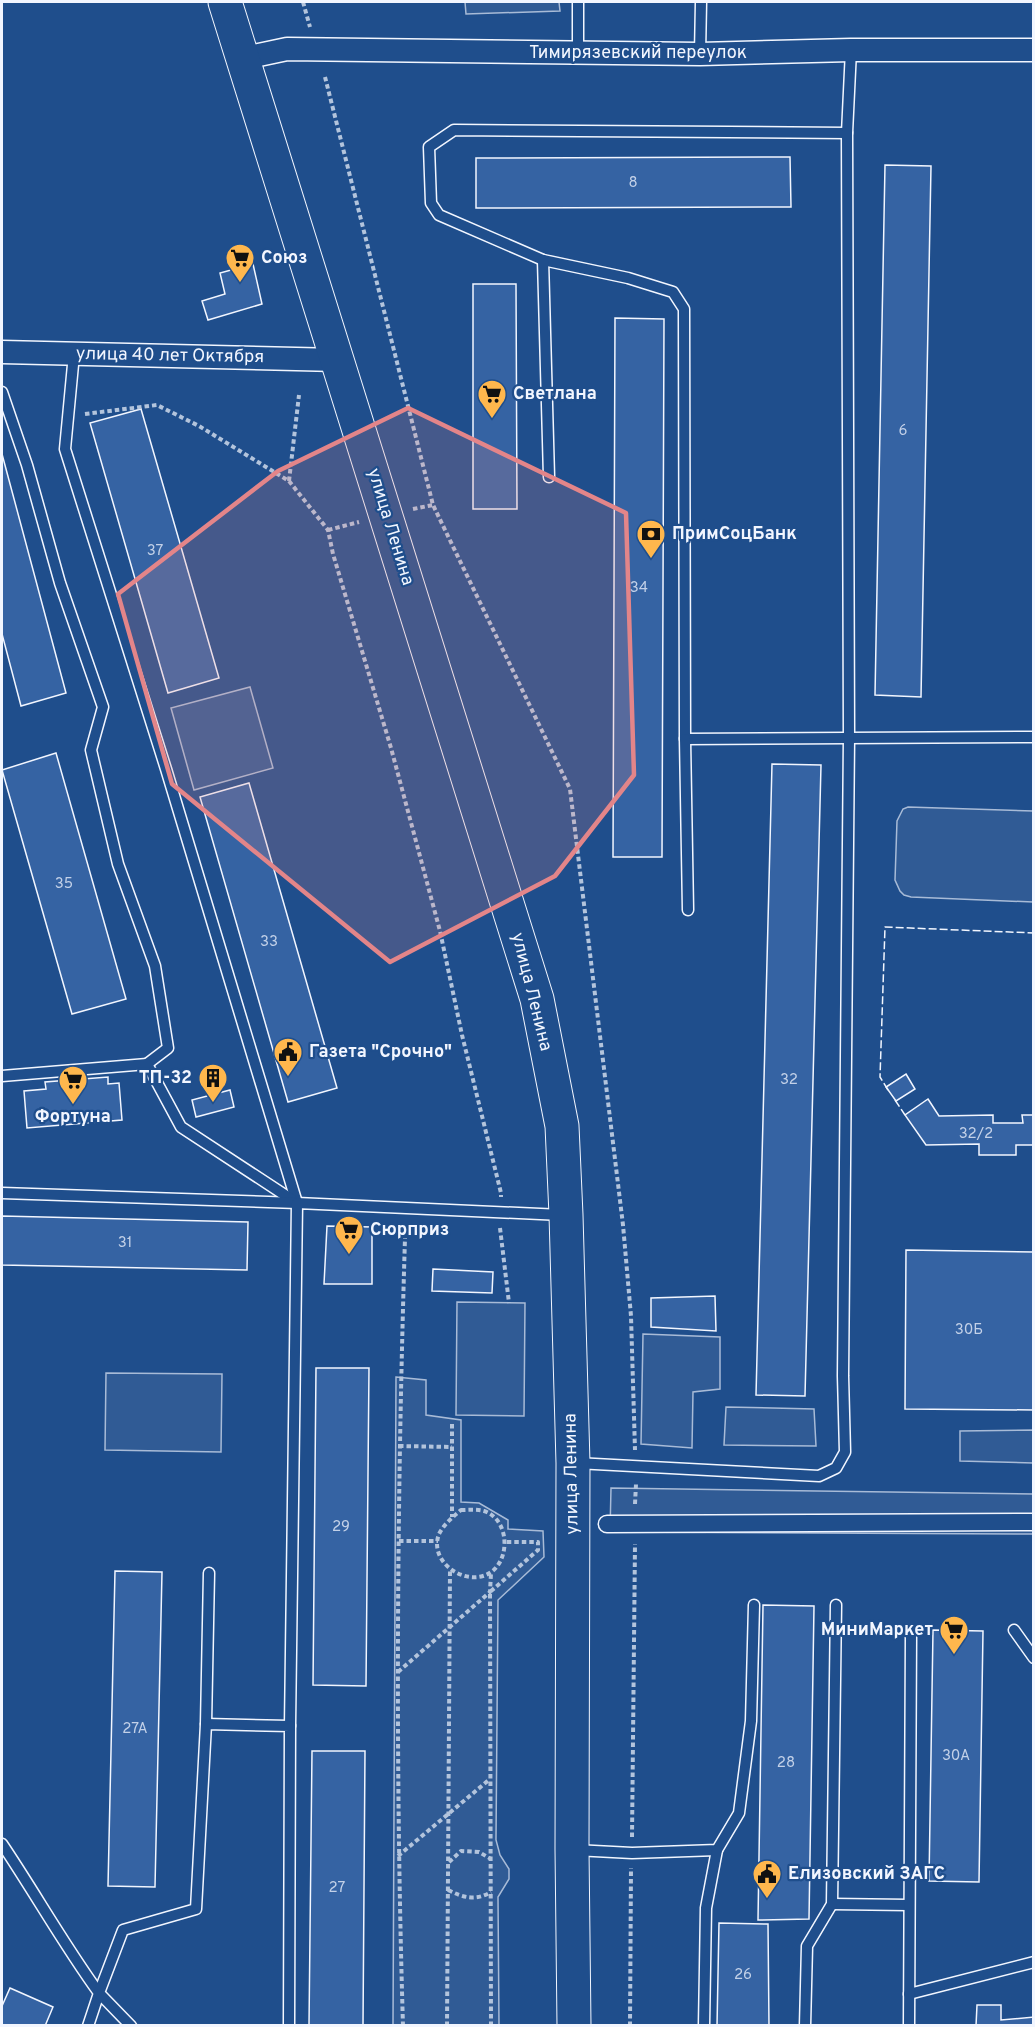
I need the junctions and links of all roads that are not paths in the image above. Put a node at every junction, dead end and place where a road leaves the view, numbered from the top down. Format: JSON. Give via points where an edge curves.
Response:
{"nodes":[{"id":1,"x":225,"y":2,"type":"edge"},
{"id":2,"x":578,"y":2,"type":"edge"},
{"id":3,"x":701,"y":2,"type":"edge"},
{"id":4,"x":851,"y":50,"type":"junction"},
{"id":5,"x":1034,"y":50,"type":"edge"},
{"id":6,"x":578,"y":53,"type":"junction"},
{"id":7,"x":700,"y":54,"type":"junction"},
{"id":8,"x":244,"y":58,"type":"junction"},
{"id":9,"x":847,"y":133,"type":"junction"},
{"id":10,"x":543,"y":260,"type":"junction"},
{"id":11,"x":2,"y":352,"type":"edge"},
{"id":12,"x":74,"y":354,"type":"junction"},
{"id":13,"x":338,"y":360,"type":"junction"},
{"id":14,"x":2,"y":392,"type":"edge"},
{"id":15,"x":549,"y":477,"type":"dead end"},
{"id":16,"x":849,"y":737,"type":"junction"},
{"id":17,"x":1034,"y":737,"type":"edge"},
{"id":18,"x":685,"y":739,"type":"junction"},
{"id":19,"x":688,"y":910,"type":"dead end"},
{"id":20,"x":147,"y":1064,"type":"junction"},
{"id":21,"x":2,"y":1076,"type":"edge"},
{"id":22,"x":2,"y":1192,"type":"edge"},
{"id":23,"x":297,"y":1203,"type":"junction"},
{"id":24,"x":566,"y":1215,"type":"junction"},
{"id":25,"x":573,"y":1463,"type":"junction"},
{"id":26,"x":1034,"y":1522,"type":"edge"},
{"id":27,"x":607,"y":1524,"type":"dead end"},
{"id":28,"x":209,"y":1573,"type":"dead end"},
{"id":29,"x":754,"y":1605,"type":"dead end"},
{"id":30,"x":836,"y":1605,"type":"dead end"},
{"id":31,"x":1014,"y":1630,"type":"dead end"},
{"id":32,"x":911,"y":1634,"type":"dead end"},
{"id":33,"x":1034,"y":1658,"type":"edge"},
{"id":34,"x":206,"y":1724,"type":"junction"},
{"id":35,"x":290,"y":1726,"type":"junction"},
{"id":36,"x":2,"y":1844,"type":"edge"},
{"id":37,"x":572,"y":1849,"type":"junction"},
{"id":38,"x":717,"y":1850,"type":"junction"},
{"id":39,"x":832,"y":1904,"type":"junction"},
{"id":40,"x":909,"y":1905,"type":"junction"},
{"id":41,"x":1034,"y":1962,"type":"edge"},
{"id":42,"x":99,"y":1993,"type":"junction"},
{"id":43,"x":909,"y":1994,"type":"junction"},
{"id":44,"x":88,"y":2025,"type":"edge"},
{"id":45,"x":131,"y":2025,"type":"edge"},
{"id":46,"x":289,"y":2025,"type":"edge"},
{"id":47,"x":574,"y":2025,"type":"edge"},
{"id":48,"x":704,"y":2025,"type":"edge"},
{"id":49,"x":805,"y":2025,"type":"edge"},
{"id":50,"x":909,"y":2025,"type":"edge"}],
"edges":[{"from":1,"to":8,"type":"main road","name":"улица Ленина"},
{"from":2,"to":6,"type":"lane"},
{"from":3,"to":7,"type":"lane"},
{"from":4,"to":5,"type":"street","name":"Тимирязевский переулок"},
{"from":4,"to":7,"type":"street","name":"Тимирязевский переулок"},
{"from":4,"to":9,"type":"lane"},
{"from":6,"to":7,"type":"street","name":"Тимирязевский переулок"},
{"from":6,"to":8,"type":"street","name":"Тимирязевский переулок","via":[[287,49]]},
{"from":8,"to":13,"type":"main road","name":"улица Ленина"},
{"from":9,"to":10,"type":"lane","via":[[454,130],[429,147],[431,203],[439,215]]},
{"from":9,"to":16,"type":"lane"},
{"from":10,"to":15,"type":"lane"},
{"from":10,"to":18,"type":"lane","via":[[673,292],[684,309]]},
{"from":11,"to":12,"type":"street","name":"улица 40 лет Октября"},
{"from":12,"to":13,"type":"street","name":"улица 40 лет Октября"},
{"from":12,"to":23,"type":"lane","via":[[65,449]]},
{"from":13,"to":24,"type":"main road","name":"улица Ленина","via":[[537,999],[562,1126]]},
{"from":14,"to":20,"type":"lane","via":[[60,583],[103,706],[91,750],[118,864],[155,966],[168,1048]]},
{"from":16,"to":17,"type":"lane"},
{"from":16,"to":18,"type":"lane"},
{"from":16,"to":25,"type":"lane","via":[[845,1452],[836,1468],[819,1476]]},
{"from":18,"to":19,"type":"lane"},
{"from":20,"to":21,"type":"lane"},
{"from":20,"to":23,"type":"lane","via":[[181,1127]]},
{"from":22,"to":23,"type":"lane"},
{"from":23,"to":24,"type":"lane"},
{"from":23,"to":35,"type":"lane"},
{"from":24,"to":25,"type":"main road","name":"улица Ленина"},
{"from":25,"to":37,"type":"main road","name":"улица Ленина"},
{"from":26,"to":27,"type":"street"},
{"from":28,"to":34,"type":"lane"},
{"from":29,"to":38,"type":"lane","via":[[751,1721],[739,1813]]},
{"from":30,"to":39,"type":"lane"},
{"from":31,"to":33,"type":"lane"},
{"from":32,"to":40,"type":"lane"},
{"from":34,"to":35,"type":"lane"},
{"from":34,"to":42,"type":"lane","via":[[196,1909],[123,1930]]},
{"from":35,"to":46,"type":"lane"},
{"from":36,"to":42,"type":"lane","via":[[70,1954]]},
{"from":37,"to":38,"type":"lane","via":[[632,1853]]},
{"from":37,"to":47,"type":"main road","name":"улица Ленина"},
{"from":38,"to":48,"type":"lane","via":[[706,1908]]},
{"from":39,"to":40,"type":"lane"},
{"from":39,"to":49,"type":"lane","via":[[807,1946]]},
{"from":40,"to":43,"type":"lane"},
{"from":41,"to":43,"type":"lane"},
{"from":42,"to":44,"type":"lane"},
{"from":42,"to":45,"type":"lane"},
{"from":43,"to":50,"type":"lane"}]}
